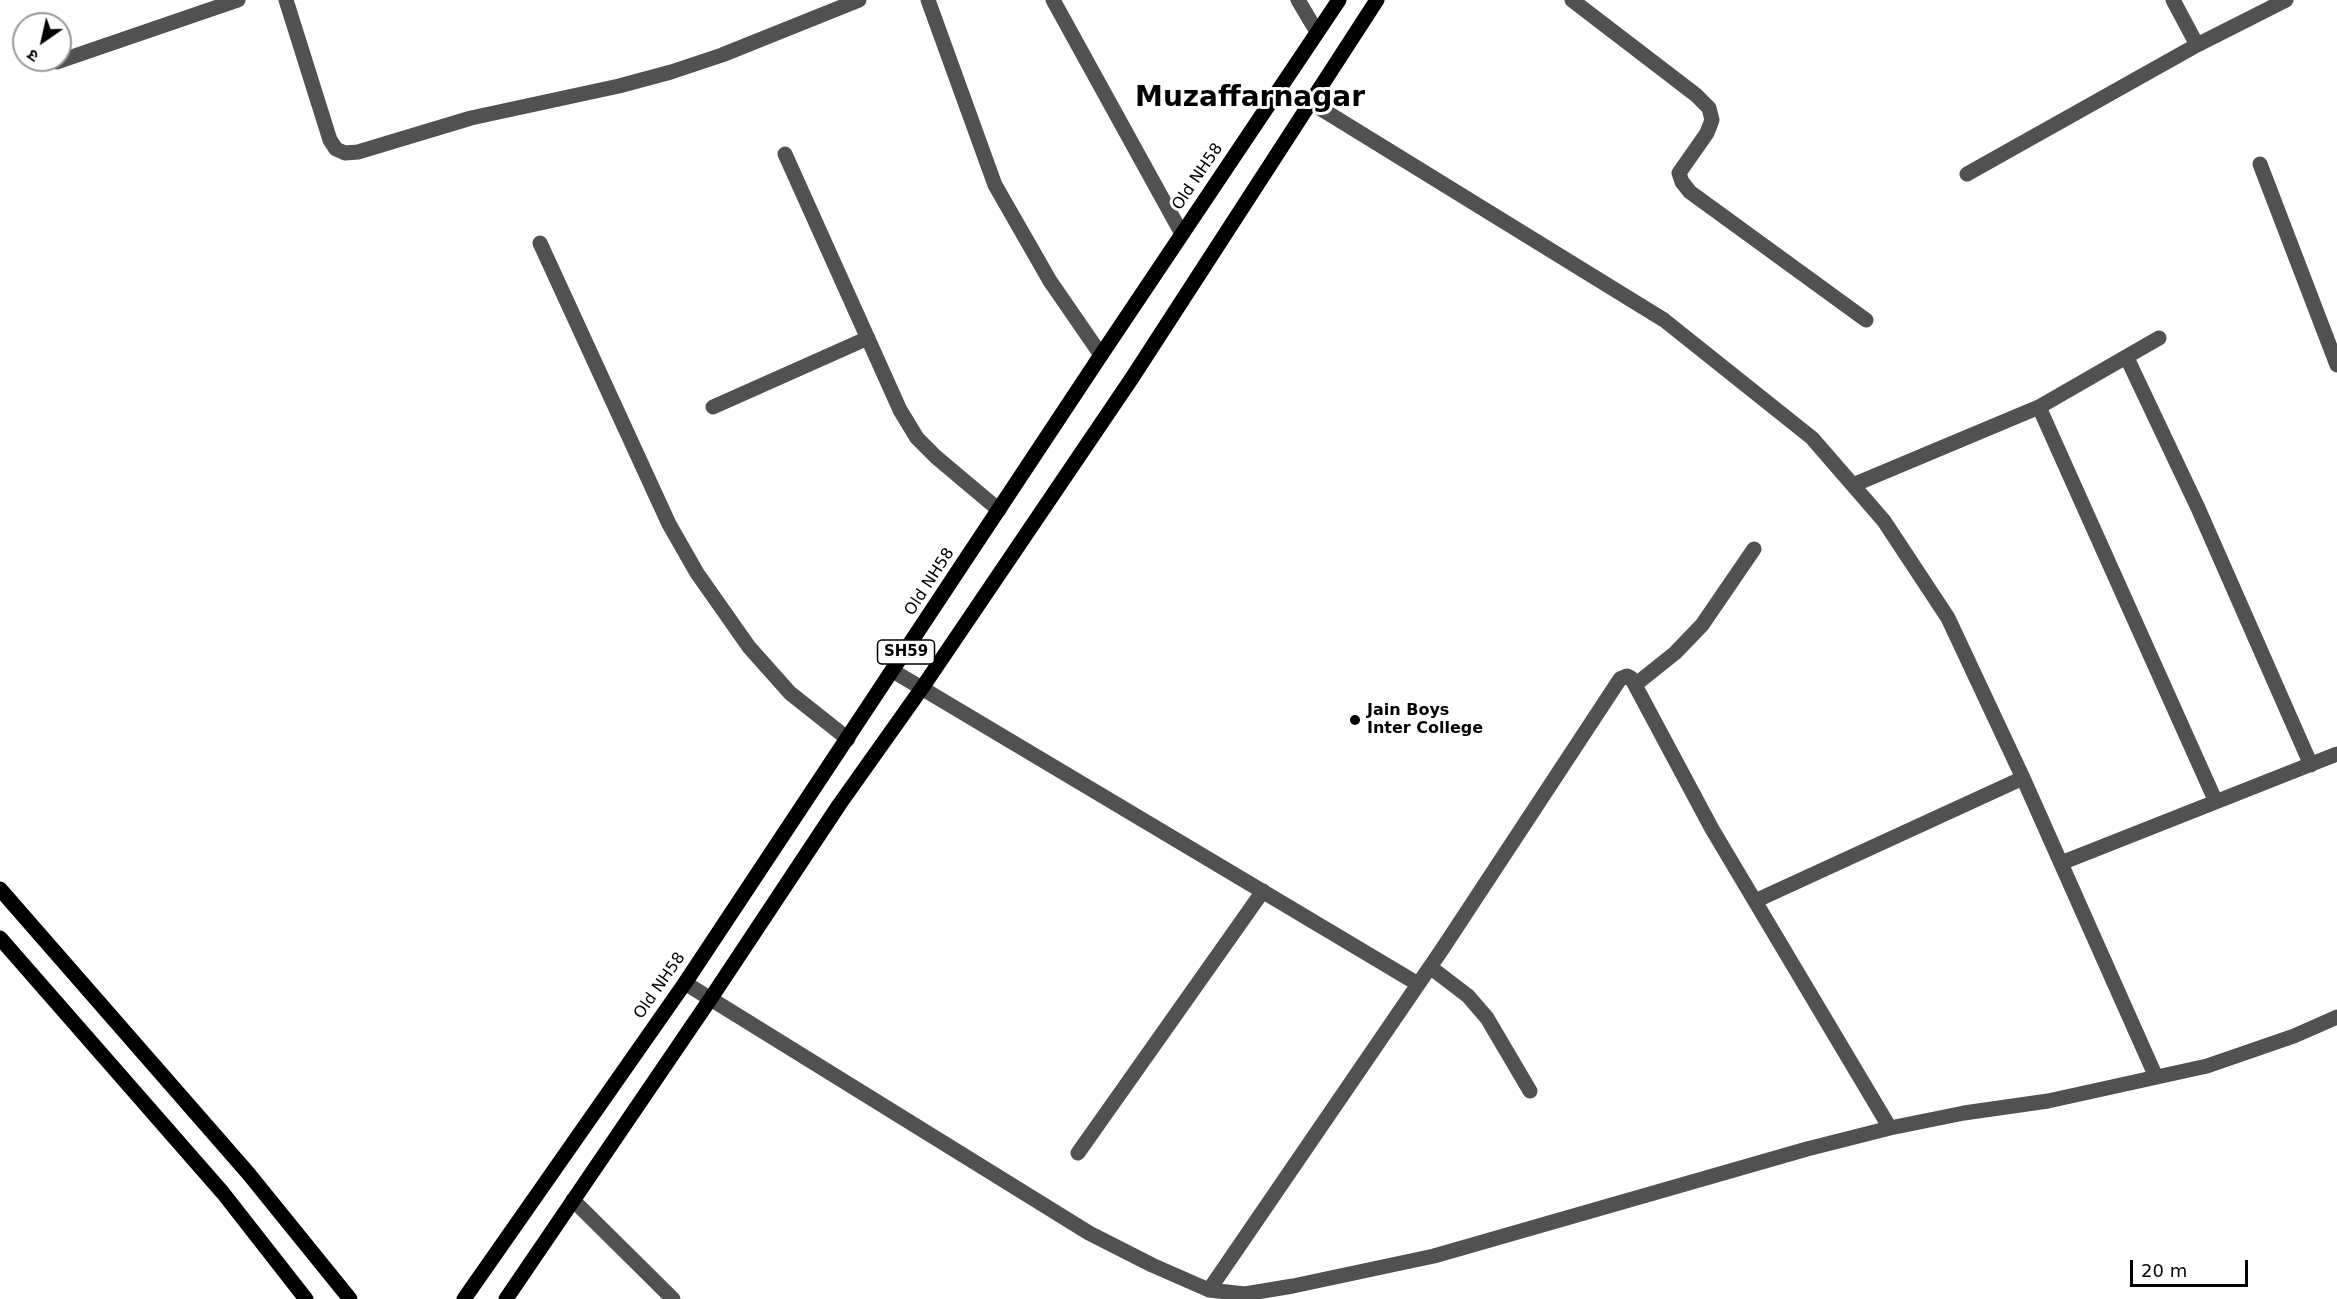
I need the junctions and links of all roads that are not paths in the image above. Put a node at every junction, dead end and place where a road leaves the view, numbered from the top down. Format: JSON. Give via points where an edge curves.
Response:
{"nodes":[{"id":1,"x":238,"y":0,"type":"edge"},
{"id":2,"x":286,"y":0,"type":"edge"},
{"id":3,"x":859,"y":0,"type":"edge"},
{"id":4,"x":928,"y":0,"type":"edge"},
{"id":5,"x":1053,"y":0,"type":"edge"},
{"id":6,"x":1298,"y":0,"type":"edge"},
{"id":7,"x":1339,"y":0,"type":"edge"},
{"id":8,"x":1377,"y":0,"type":"edge"},
{"id":9,"x":1572,"y":0,"type":"edge"},
{"id":10,"x":2173,"y":0,"type":"edge"},
{"id":11,"x":2286,"y":0,"type":"edge"},
{"id":12,"x":1317,"y":32,"type":"junction"},
{"id":13,"x":2197,"y":45,"type":"junction"},
{"id":14,"x":72,"y":57,"type":"edge"},
{"id":15,"x":1310,"y":102,"type":"junction"},
{"id":16,"x":785,"y":154,"type":"dead end"},
{"id":17,"x":2260,"y":164,"type":"dead end"},
{"id":18,"x":1967,"y":174,"type":"dead end"},
{"id":19,"x":1182,"y":234,"type":"junction"},
{"id":20,"x":540,"y":243,"type":"dead end"},
{"id":21,"x":1866,"y":320,"type":"dead end"},
{"id":22,"x":2159,"y":338,"type":"dead end"},
{"id":23,"x":868,"y":339,"type":"junction"},
{"id":24,"x":1101,"y":355,"type":"junction"},
{"id":25,"x":2127,"y":357,"type":"junction"},
{"id":26,"x":2337,"y":365,"type":"edge"},
{"id":27,"x":713,"y":407,"type":"dead end"},
{"id":28,"x":2039,"y":407,"type":"junction"},
{"id":29,"x":1853,"y":485,"type":"junction"},
{"id":30,"x":999,"y":510,"type":"junction"},
{"id":31,"x":1754,"y":549,"type":"dead end"},
{"id":32,"x":893,"y":671,"type":"junction"},
{"id":33,"x":1635,"y":685,"type":"junction"},
{"id":34,"x":921,"y":688,"type":"junction"},
{"id":35,"x":848,"y":739,"type":"junction"},
{"id":36,"x":2337,"y":754,"type":"edge"},
{"id":37,"x":2311,"y":765,"type":"junction"},
{"id":38,"x":2023,"y":778,"type":"junction"},
{"id":39,"x":2216,"y":802,"type":"junction"},
{"id":40,"x":2061,"y":862,"type":"junction"},
{"id":41,"x":0,"y":889,"type":"edge"},
{"id":42,"x":1263,"y":891,"type":"junction"},
{"id":43,"x":1755,"y":901,"type":"junction"},
{"id":44,"x":0,"y":938,"type":"edge"},
{"id":45,"x":1430,"y":967,"type":"junction"},
{"id":46,"x":685,"y":983,"type":"junction"},
{"id":47,"x":1418,"y":984,"type":"junction"},
{"id":48,"x":711,"y":998,"type":"junction"},
{"id":49,"x":2337,"y":1017,"type":"edge"},
{"id":50,"x":2156,"y":1077,"type":"junction"},
{"id":51,"x":1530,"y":1091,"type":"dead end"},
{"id":52,"x":1890,"y":1128,"type":"junction"},
{"id":53,"x":1078,"y":1153,"type":"dead end"},
{"id":54,"x":573,"y":1200,"type":"junction"},
{"id":55,"x":1209,"y":1290,"type":"junction"},
{"id":56,"x":1296,"y":1292,"type":"edge"},
{"id":57,"x":1240,"y":1296,"type":"edge"},
{"id":58,"x":306,"y":1299,"type":"edge"},
{"id":59,"x":350,"y":1299,"type":"edge"},
{"id":60,"x":464,"y":1299,"type":"edge"},
{"id":61,"x":506,"y":1299,"type":"edge"},
{"id":62,"x":673,"y":1299,"type":"edge"}],
"edges":[{"from":1,"to":14,"type":"street"},
{"from":2,"to":3,"type":"street","via":[[330,140],[345,153],[471,118],[671,72]]},
{"from":4,"to":24,"type":"street","via":[[995,185],[1050,281]]},
{"from":5,"to":19,"type":"street"},
{"from":6,"to":12,"type":"street"},
{"from":7,"to":12,"type":"main road","name":"Old NH58","number":"SH59"},
{"from":8,"to":15,"type":"main road","number":"SH59"},
{"from":9,"to":21,"type":"street","via":[[1709,108],[1712,120],[1707,133],[1679,173],[1690,192]]},
{"from":10,"to":13,"type":"street"},
{"from":11,"to":13,"type":"street"},
{"from":12,"to":19,"type":"main road","name":"Old NH58","number":"SH59"},
{"from":13,"to":18,"type":"street"},
{"from":15,"to":29,"type":"street","via":[[1664,321],[1812,438]]},
{"from":15,"to":34,"type":"main road","number":"SH59","via":[[1125,387]]},
{"from":16,"to":23,"type":"street"},
{"from":17,"to":26,"type":"street"},
{"from":19,"to":24,"type":"main road","name":"Old NH58","number":"SH59"},
{"from":20,"to":35,"type":"street","via":[[669,524],[697,573],[749,647],[790,693]]},
{"from":22,"to":25,"type":"street"},
{"from":23,"to":27,"type":"street"},
{"from":23,"to":30,"type":"street","via":[[917,438]]},
{"from":24,"to":30,"type":"main road","name":"Old NH58","number":"SH59"},
{"from":25,"to":28,"type":"street"},
{"from":25,"to":37,"type":"street"},
{"from":28,"to":29,"type":"street"},
{"from":28,"to":39,"type":"street"},
{"from":29,"to":38,"type":"street","via":[[1884,521],[1948,618]]},
{"from":30,"to":32,"type":"main road","name":"Old NH58","number":"SH59"},
{"from":31,"to":33,"type":"street","via":[[1702,625]]},
{"from":32,"to":34,"type":"street"},
{"from":32,"to":35,"type":"main road","name":"Old NH58","number":"SH59"},
{"from":33,"to":43,"type":"street"},
{"from":33,"to":45,"type":"street","via":[[1627,676],[1620,679]]},
{"from":34,"to":42,"type":"street"},
{"from":34,"to":48,"type":"main road","number":"SH59"},
{"from":35,"to":46,"type":"main road","name":"Old NH58","number":"SH59"},
{"from":36,"to":37,"type":"street"},
{"from":37,"to":39,"type":"street"},
{"from":38,"to":40,"type":"street"},
{"from":38,"to":43,"type":"street"},
{"from":39,"to":40,"type":"street"},
{"from":40,"to":50,"type":"street"},
{"from":41,"to":59,"type":"main road","via":[[248,1173]]},
{"from":42,"to":47,"type":"street"},
{"from":42,"to":53,"type":"street"},
{"from":43,"to":52,"type":"street"},
{"from":44,"to":58,"type":"main road","via":[[224,1193]]},
{"from":45,"to":47,"type":"street"},
{"from":45,"to":51,"type":"street","via":[[1468,996],[1487,1018]]},
{"from":46,"to":48,"type":"street"},
{"from":46,"to":60,"type":"main road","name":"Old NH58","number":"SH59"},
{"from":47,"to":55,"type":"street"},
{"from":48,"to":54,"type":"main road","number":"SH59"},
{"from":48,"to":55,"type":"street","via":[[1089,1233]]},
{"from":49,"to":50,"type":"street","via":[[2206,1066]]},
{"from":50,"to":52,"type":"street","via":[[2048,1101]]},
{"from":52,"to":56,"type":"street"},
{"from":54,"to":61,"type":"main road","number":"SH59"},
{"from":54,"to":62,"type":"street"},
{"from":55,"to":57,"type":"street"},
{"from":56,"to":57,"type":"street"}]}
